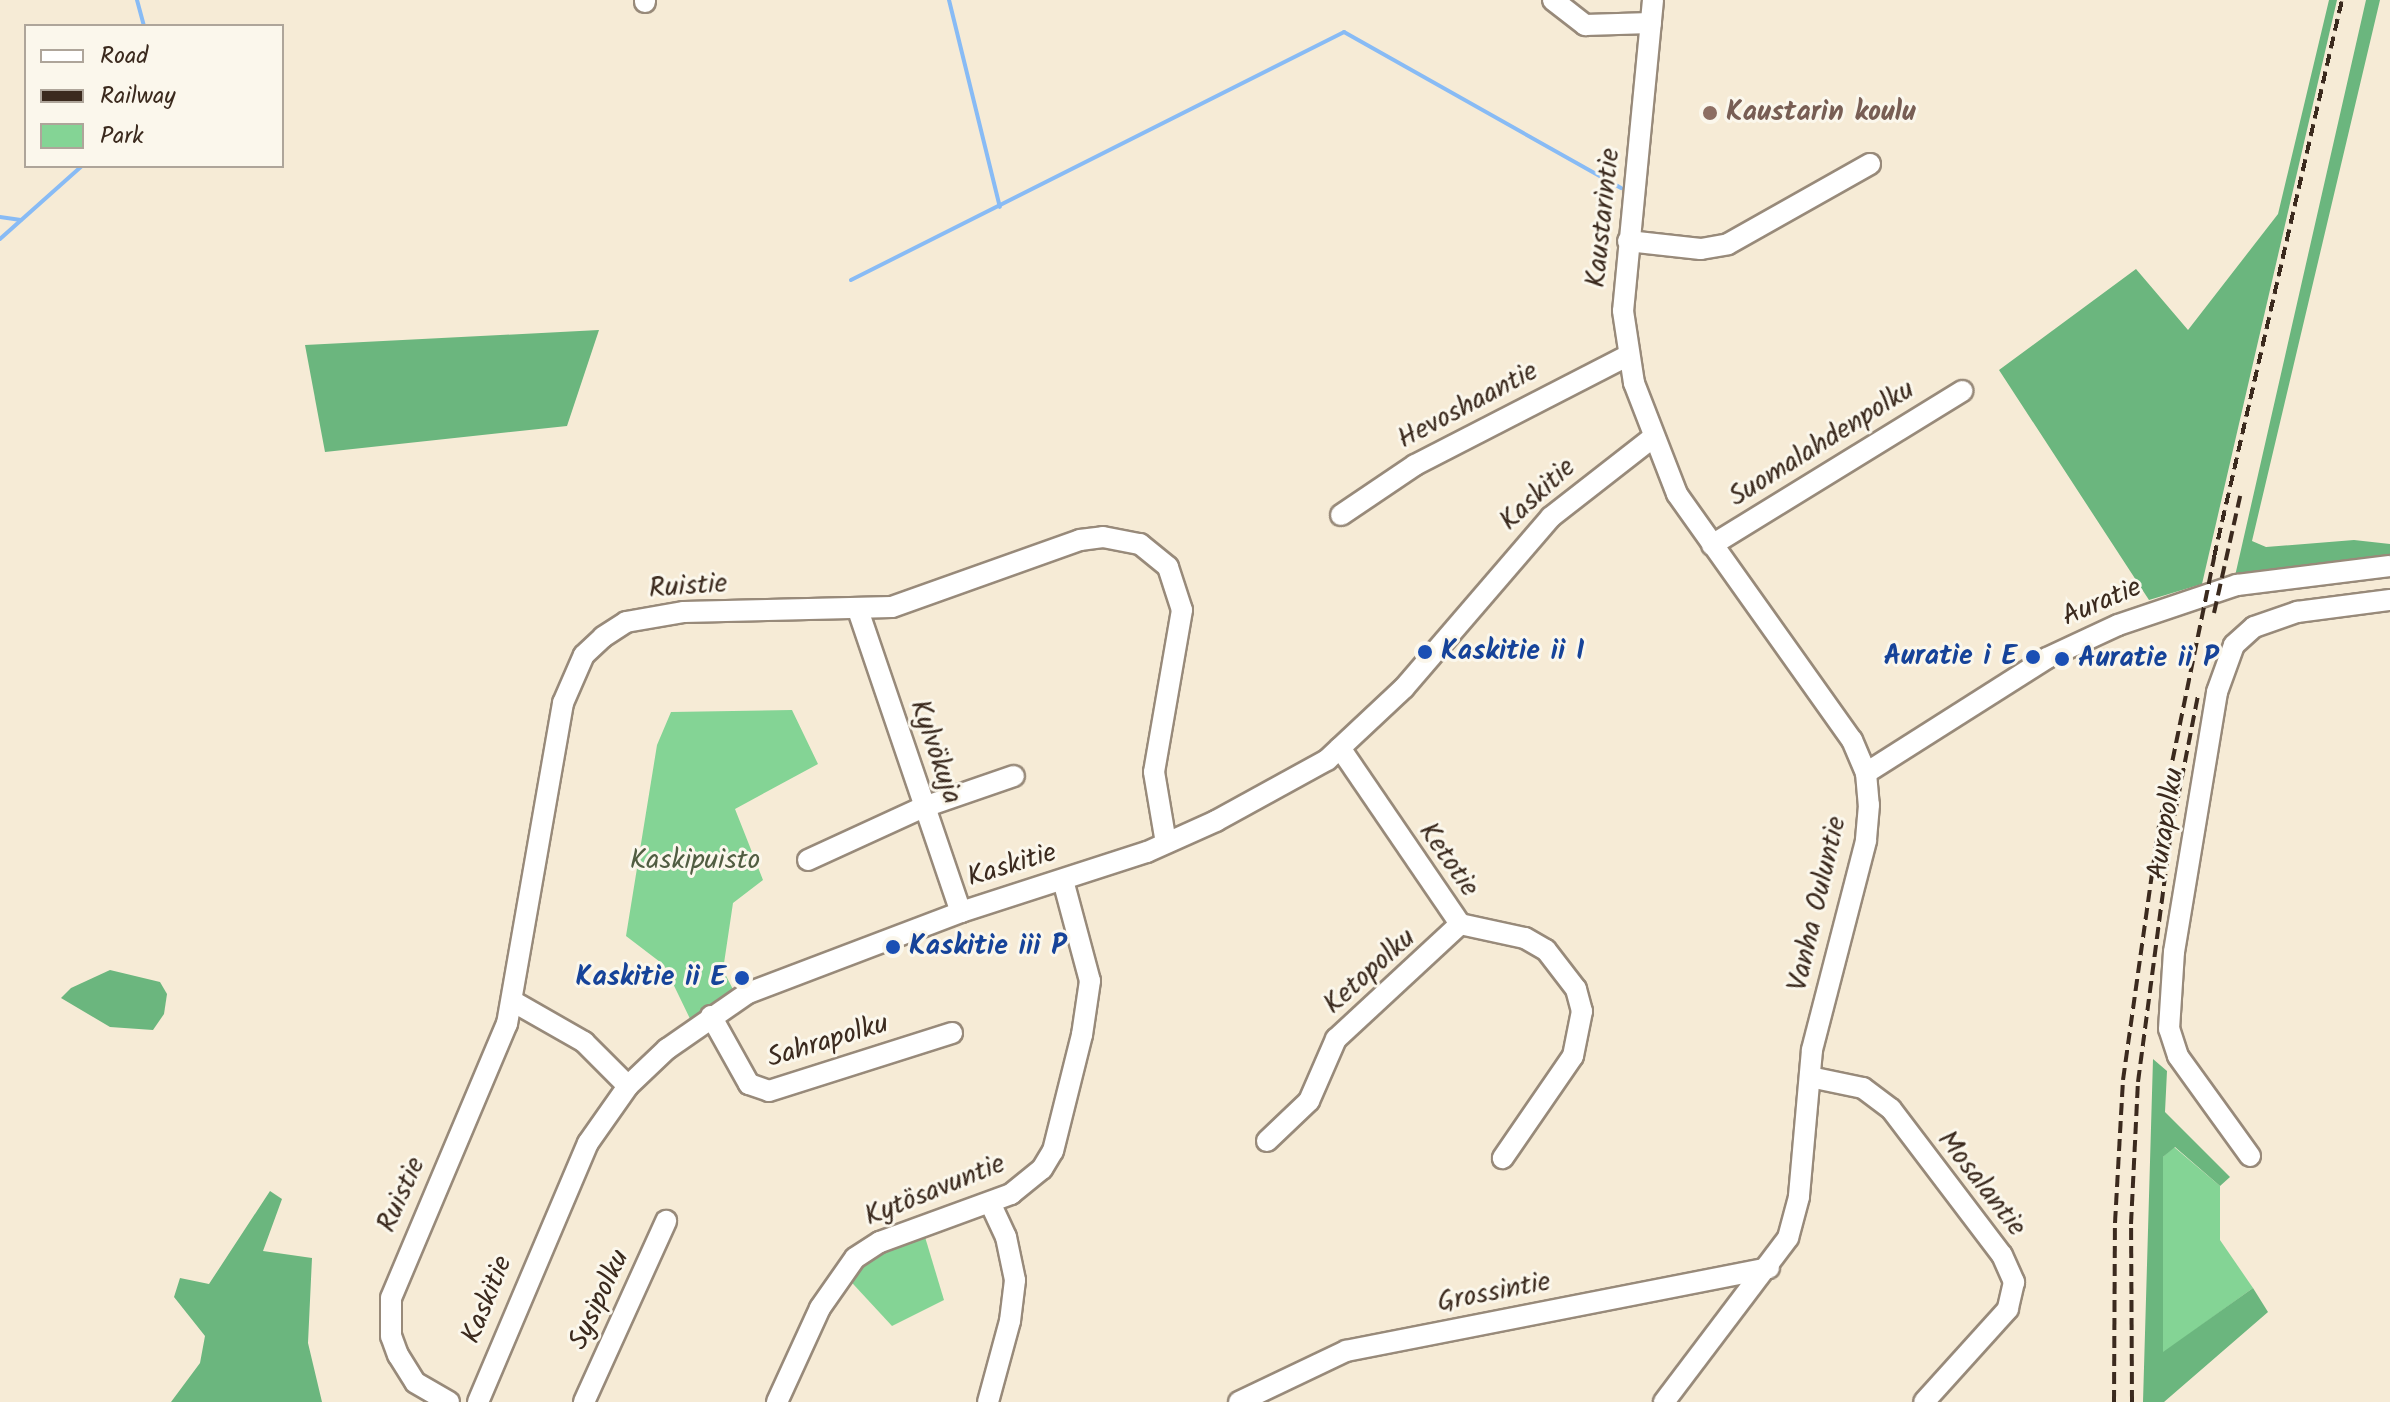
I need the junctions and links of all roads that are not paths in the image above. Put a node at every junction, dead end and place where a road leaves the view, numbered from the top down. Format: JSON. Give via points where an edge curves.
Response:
{"nodes":[{"id":1,"x":1553,"y":0,"type":"edge"},
{"id":2,"x":1653,"y":0,"type":"edge"},
{"id":3,"x":1651,"y":23,"type":"junction"},
{"id":4,"x":1870,"y":164,"type":"dead end"},
{"id":5,"x":1628,"y":241,"type":"junction"},
{"id":6,"x":1627,"y":356,"type":"junction"},
{"id":7,"x":1962,"y":391,"type":"dead end"},
{"id":8,"x":1652,"y":438,"type":"junction"},
{"id":9,"x":1341,"y":515,"type":"dead end"},
{"id":10,"x":1712,"y":545,"type":"junction"},
{"id":11,"x":2390,"y":566,"type":"edge"},
{"id":12,"x":2390,"y":600,"type":"edge"},
{"id":13,"x":858,"y":610,"type":"junction"},
{"id":14,"x":1340,"y":748,"type":"junction"},
{"id":15,"x":1866,"y":773,"type":"junction"},
{"id":16,"x":1014,"y":776,"type":"dead end"},
{"id":17,"x":924,"y":807,"type":"junction"},
{"id":18,"x":1166,"y":843,"type":"junction"},
{"id":19,"x":808,"y":860,"type":"dead end"},
{"id":20,"x":1063,"y":880,"type":"junction"},
{"id":21,"x":961,"y":912,"type":"junction"},
{"id":22,"x":1460,"y":924,"type":"junction"},
{"id":23,"x":514,"y":1002,"type":"junction"},
{"id":24,"x":711,"y":1016,"type":"junction"},
{"id":25,"x":952,"y":1033,"type":"dead end"},
{"id":26,"x":1810,"y":1077,"type":"junction"},
{"id":27,"x":628,"y":1086,"type":"junction"},
{"id":28,"x":1267,"y":1141,"type":"dead end"},
{"id":29,"x":2250,"y":1156,"type":"dead end"},
{"id":30,"x":1503,"y":1158,"type":"dead end"},
{"id":31,"x":990,"y":1202,"type":"junction"},
{"id":32,"x":666,"y":1221,"type":"dead end"},
{"id":33,"x":1769,"y":1268,"type":"junction"},
{"id":34,"x":449,"y":1402,"type":"edge"},
{"id":35,"x":478,"y":1402,"type":"edge"},
{"id":36,"x":584,"y":1402,"type":"edge"},
{"id":37,"x":777,"y":1402,"type":"edge"},
{"id":38,"x":988,"y":1402,"type":"edge"},
{"id":39,"x":1239,"y":1402,"type":"edge"},
{"id":40,"x":1664,"y":1402,"type":"edge"},
{"id":41,"x":1924,"y":1402,"type":"edge"}],
"edges":[{"from":1,"to":3,"type":"street","via":[[1585,25]]},
{"from":2,"to":3,"type":"street","name":"Kaustarintie"},
{"from":3,"to":5,"type":"street","name":"Kaustarintie"},
{"from":4,"to":5,"type":"street","via":[[1728,244],[1688,249]]},
{"from":5,"to":6,"type":"street","name":"Kaustarintie","via":[[1623,311]]},
{"from":6,"to":8,"type":"street","name":"Kaustarintie"},
{"from":6,"to":9,"type":"street","name":"Hevoshaantie","via":[[1415,465]]},
{"from":7,"to":10,"type":"street","name":"Suomalahdenpolku"},
{"from":8,"to":10,"type":"street","name":"Vanha Ouluntie","via":[[1677,494]]},
{"from":8,"to":14,"type":"street","name":"Kaskitie","via":[[1551,517],[1404,688]]},
{"from":10,"to":15,"type":"street","name":"Vanha Ouluntie","via":[[1842,722]]},
{"from":11,"to":15,"type":"street","name":"Auratie","via":[[2237,585],[2118,625],[2047,658]]},
{"from":12,"to":29,"type":"street","name":"Aurapolku","via":[[2297,612],[2254,627],[2234,645],[2217,692],[2174,952],[2169,1029],[2178,1056]]},
{"from":13,"to":17,"type":"street","name":"Kylvökuja"},
{"from":13,"to":18,"type":"street","name":"Ruistie","via":[[916,599],[1080,540],[1121,538],[1156,554],[1175,580],[1183,620],[1154,772]]},
{"from":13,"to":23,"type":"street","name":"Ruistie","via":[[649,616],[626,622],[584,655],[563,703]]},
{"from":14,"to":18,"type":"street","name":"Kaskitie","via":[[1294,779]]},
{"from":14,"to":22,"type":"street","name":"Ketotie"},
{"from":15,"to":26,"type":"street","name":"Vanha Ouluntie","via":[[1866,841]]},
{"from":16,"to":17,"type":"street"},
{"from":17,"to":19,"type":"street"},
{"from":17,"to":21,"type":"street","name":"Kylvökuja"},
{"from":18,"to":20,"type":"street","name":"Kaskitie"},
{"from":20,"to":21,"type":"street","name":"Kaskitie"},
{"from":20,"to":31,"type":"street","name":"Kytösavuntie","via":[[1089,966],[1082,1035],[1053,1151],[1027,1185]]},
{"from":21,"to":24,"type":"street","name":"Kaskitie","via":[[748,993]]},
{"from":22,"to":28,"type":"street","name":"Ketopolku","via":[[1336,1039],[1309,1101]]},
{"from":22,"to":30,"type":"street","name":"Ketotie","via":[[1498,929],[1546,950],[1576,989],[1582,1011],[1573,1056]]},
{"from":23,"to":27,"type":"street","via":[[584,1042]]},
{"from":23,"to":34,"type":"street","name":"Ruistie","via":[[391,1298],[391,1336],[398,1355],[415,1382]]},
{"from":24,"to":25,"type":"street","name":"Sahrapolku","via":[[749,1084],[769,1091]]},
{"from":24,"to":27,"type":"street","name":"Kaskitie"},
{"from":26,"to":33,"type":"street","name":"Vanha Ouluntie","via":[[1799,1197],[1788,1238]]},
{"from":26,"to":41,"type":"street","name":"Mosalantie","via":[[1863,1088],[1891,1109],[2002,1255],[2014,1282],[2008,1309]]},
{"from":27,"to":35,"type":"street","name":"Kaskitie","via":[[588,1143],[561,1197]]},
{"from":31,"to":37,"type":"street","name":"Kytösavuntie","via":[[880,1242],[855,1258],[825,1298]]},
{"from":31,"to":38,"type":"street","via":[[1006,1237],[1015,1280]]},
{"from":32,"to":36,"type":"street","name":"Sysipolku"},
{"from":33,"to":39,"type":"street","name":"Grossintie","via":[[1346,1351]]},
{"from":33,"to":40,"type":"street","name":"Vanha Ouluntie"}]}
